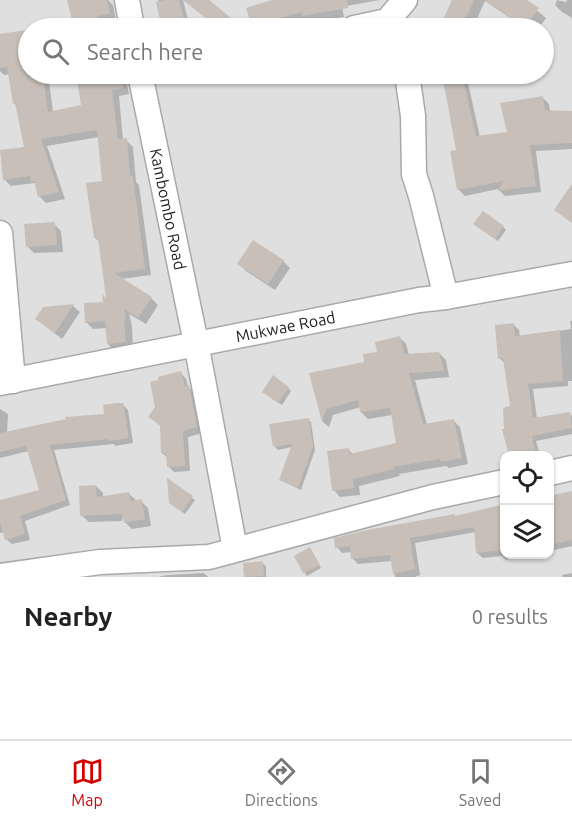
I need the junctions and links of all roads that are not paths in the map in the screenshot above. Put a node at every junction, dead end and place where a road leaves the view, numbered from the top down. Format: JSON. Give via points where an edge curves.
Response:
{"nodes":[{"id":1,"x":127,"y":0,"type":"edge"},
{"id":2,"x":405,"y":0,"type":"edge"},
{"id":3,"x":130,"y":18,"type":"edge"},
{"id":4,"x":393,"y":18,"type":"edge"},
{"id":5,"x":143,"y":84,"type":"edge"},
{"id":6,"x":408,"y":84,"type":"edge"},
{"id":7,"x":0,"y":233,"type":"edge"},
{"id":8,"x":572,"y":274,"type":"edge"},
{"id":9,"x":446,"y":297,"type":"junction"},
{"id":10,"x":196,"y":343,"type":"junction"},
{"id":11,"x":6,"y":382,"type":"edge"},
{"id":12,"x":572,"y":468,"type":"edge"},
{"id":13,"x":554,"y":472,"type":"edge"},
{"id":14,"x":500,"y":483,"type":"edge"},
{"id":15,"x":235,"y":549,"type":"junction"},
{"id":16,"x":211,"y":567,"type":"edge"},
{"id":17,"x":0,"y":576,"type":"edge"}],
"edges":[{"from":1,"to":3,"type":"street"},
{"from":2,"to":4,"type":"street"},
{"from":5,"to":10,"type":"street","name":"Kambombo Road"},
{"from":6,"to":9,"type":"street","via":[[414,174]]},
{"from":7,"to":11,"type":"street"},
{"from":8,"to":9,"type":"street","name":"Mukwae Road"},
{"from":9,"to":10,"type":"street","name":"Mukwae Road"},
{"from":10,"to":11,"type":"street","name":"Mukwae Road"},
{"from":10,"to":15,"type":"street","name":"Kambombo Road"},
{"from":12,"to":13,"type":"street"},
{"from":14,"to":15,"type":"street"},
{"from":15,"to":16,"type":"street"},
{"from":16,"to":17,"type":"street","via":[[100,562]]}]}
